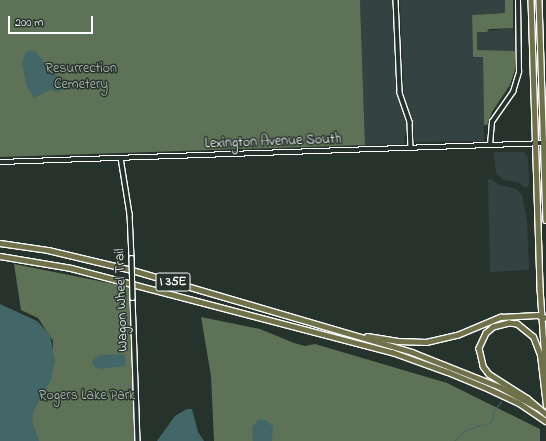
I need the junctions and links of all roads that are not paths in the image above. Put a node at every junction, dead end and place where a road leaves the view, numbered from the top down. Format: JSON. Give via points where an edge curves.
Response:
{"nodes":[{"id":1,"x":396,"y":0,"type":"edge"},
{"id":2,"x":518,"y":0,"type":"edge"},
{"id":3,"x":531,"y":0,"type":"edge"},
{"id":4,"x":539,"y":0,"type":"edge"},
{"id":5,"x":545,"y":143,"type":"edge"},
{"id":6,"x":536,"y":144,"type":"junction"},
{"id":7,"x":490,"y":145,"type":"junction"},
{"id":8,"x":411,"y":148,"type":"junction"},
{"id":9,"x":121,"y":158,"type":"junction"},
{"id":10,"x":0,"y":162,"type":"edge"},
{"id":11,"x":546,"y":220,"type":"edge"},
{"id":12,"x":0,"y":243,"type":"edge"},
{"id":13,"x":0,"y":256,"type":"edge"},
{"id":14,"x":544,"y":317,"type":"edge"},
{"id":15,"x":344,"y":332,"type":"junction"},
{"id":16,"x":546,"y":377,"type":"edge"},
{"id":17,"x":546,"y":406,"type":"edge"},
{"id":18,"x":537,"y":407,"type":"junction"},
{"id":19,"x":546,"y":414,"type":"edge"},
{"id":20,"x":546,"y":421,"type":"edge"},
{"id":21,"x":138,"y":441,"type":"edge"}],
"edges":[{"from":1,"to":8,"type":"street","via":[[400,93],[410,122]]},
{"from":2,"to":7,"type":"street","via":[[519,72],[513,92],[492,122]]},
{"from":3,"to":6,"type":"highway"},
{"from":4,"to":5,"type":"highway"},
{"from":5,"to":6,"type":"street","name":"Lexington Avenue South"},
{"from":5,"to":11,"type":"highway"},
{"from":6,"to":7,"type":"street","name":"Lexington Avenue South"},
{"from":6,"to":14,"type":"highway"},
{"from":7,"to":8,"type":"street","name":"Lexington Avenue South"},
{"from":8,"to":9,"type":"street","name":"Lexington Avenue South"},
{"from":9,"to":10,"type":"street","name":"Lexington Avenue South"},
{"from":9,"to":21,"type":"street","name":"Wagon Wheel Trail","bridge":true,"via":[[130,214]]},
{"from":12,"to":15,"type":"highway","number":"I 35E","via":[[55,252],[132,270]]},
{"from":13,"to":20,"type":"highway","number":"I 35E","via":[[71,268],[392,352],[448,372],[519,403]]},
{"from":14,"to":15,"type":"highway","via":[[500,317],[457,335],[426,342],[398,341]]},
{"from":14,"to":16,"type":"highway"},
{"from":15,"to":18,"type":"highway","number":"I 35E","via":[[452,366]]},
{"from":17,"to":18,"type":"highway","via":[[540,355],[533,337],[517,324],[493,327],[486,333],[480,348],[483,366],[489,374]]},
{"from":18,"to":19,"type":"highway","number":"I 35E"}]}
